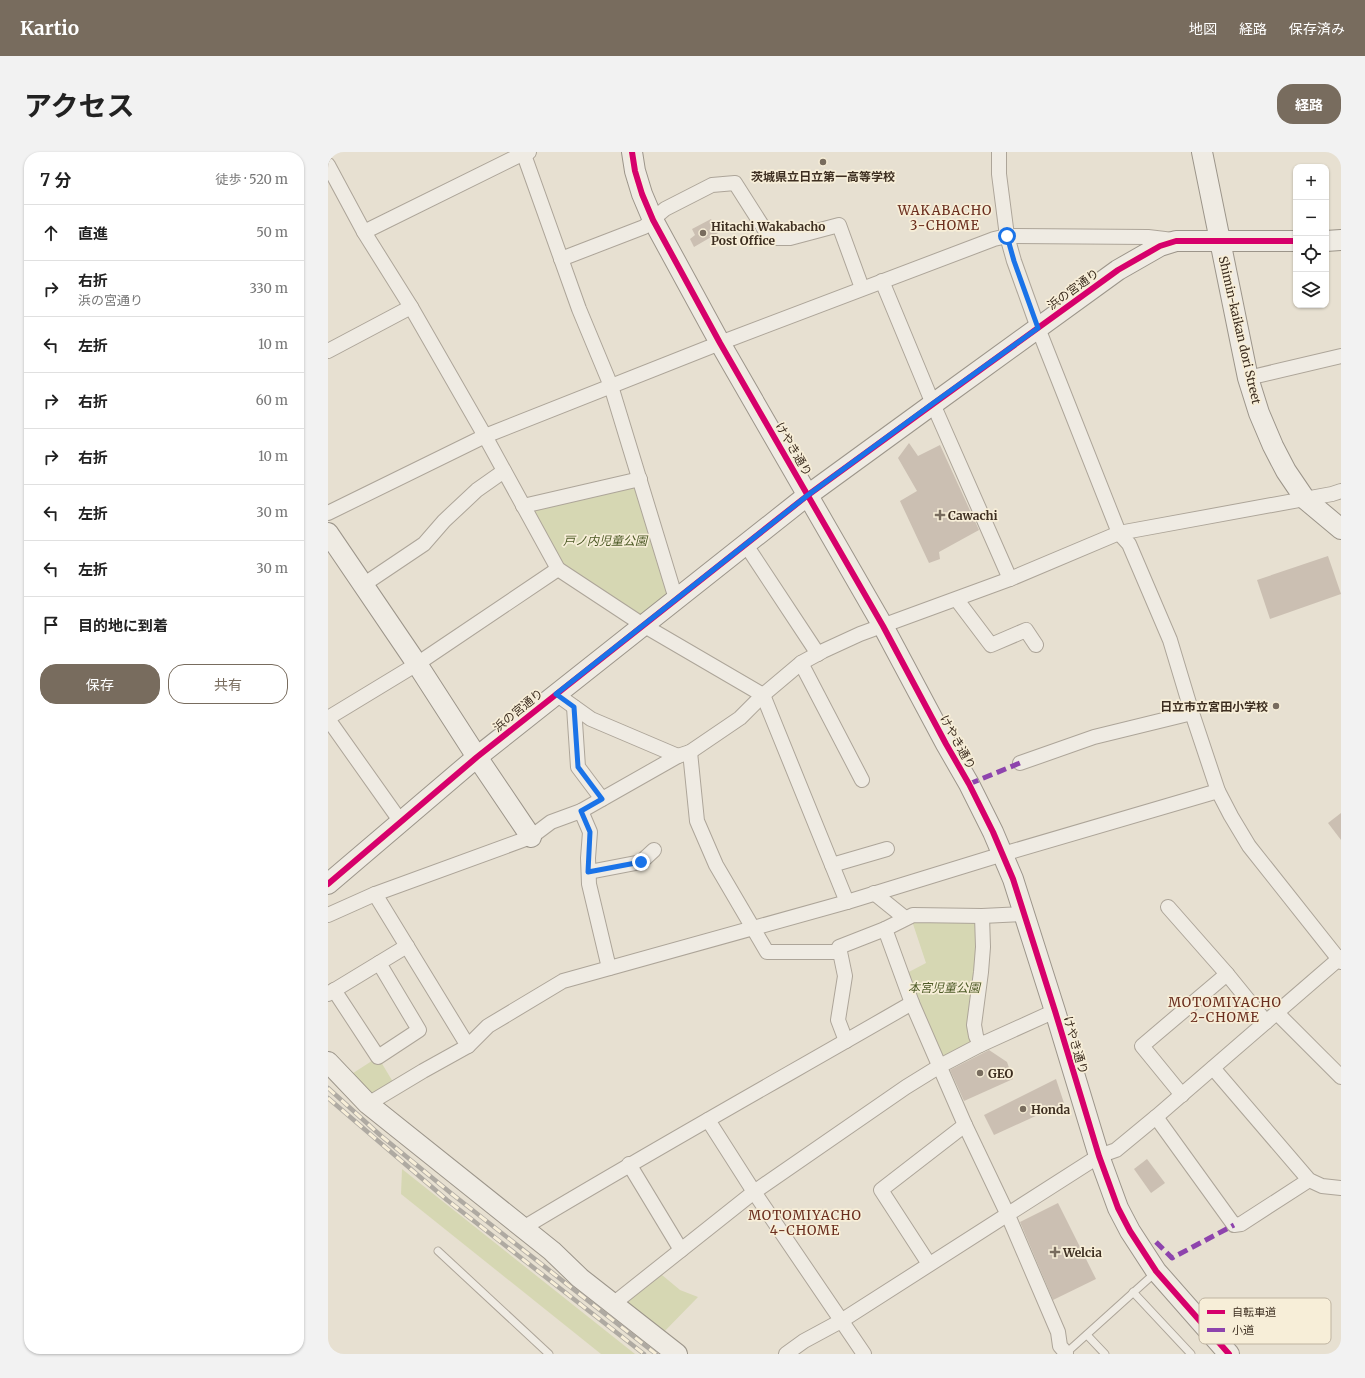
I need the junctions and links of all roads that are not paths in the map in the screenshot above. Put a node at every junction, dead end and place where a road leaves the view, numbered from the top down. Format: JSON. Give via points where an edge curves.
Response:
{"nodes":[{"id":1,"x":525,"y":152,"type":"edge"},
{"id":2,"x":632,"y":152,"type":"edge"},
{"id":3,"x":999,"y":152,"type":"edge"},
{"id":4,"x":1202,"y":152,"type":"edge"},
{"id":5,"x":328,"y":165,"type":"edge"},
{"id":6,"x":653,"y":220,"type":"junction"},
{"id":7,"x":364,"y":232,"type":"junction"},
{"id":8,"x":1007,"y":236,"type":"junction"},
{"id":9,"x":1341,"y":240,"type":"edge"},
{"id":10,"x":1176,"y":241,"type":"junction"},
{"id":11,"x":1221,"y":241,"type":"junction"},
{"id":12,"x":1293,"y":241,"type":"edge"},
{"id":13,"x":1329,"y":241,"type":"edge"},
{"id":14,"x":561,"y":259,"type":"junction"},
{"id":15,"x":882,"y":281,"type":"junction"},
{"id":16,"x":862,"y":288,"type":"junction"},
{"id":17,"x":411,"y":308,"type":"junction"},
{"id":18,"x":1038,"y":328,"type":"junction"},
{"id":19,"x":720,"y":343,"type":"junction"},
{"id":20,"x":328,"y":351,"type":"edge"},
{"id":21,"x":1341,"y":356,"type":"edge"},
{"id":22,"x":1248,"y":378,"type":"junction"},
{"id":23,"x":611,"y":386,"type":"junction"},
{"id":24,"x":932,"y":404,"type":"junction"},
{"id":25,"x":485,"y":436,"type":"junction"},
{"id":26,"x":504,"y":471,"type":"junction"},
{"id":27,"x":640,"y":479,"type":"junction"},
{"id":28,"x":1341,"y":491,"type":"edge"},
{"id":29,"x":808,"y":495,"type":"junction"},
{"id":30,"x":1305,"y":499,"type":"junction"},
{"id":31,"x":523,"y":506,"type":"junction"},
{"id":32,"x":328,"y":513,"type":"edge"},
{"id":33,"x":1341,"y":529,"type":"edge"},
{"id":34,"x":328,"y":533,"type":"edge"},
{"id":35,"x":1119,"y":533,"type":"junction"},
{"id":36,"x":746,"y":545,"type":"junction"},
{"id":37,"x":558,"y":569,"type":"junction"},
{"id":38,"x":1010,"y":579,"type":"junction"},
{"id":39,"x":363,"y":585,"type":"junction"},
{"id":40,"x":676,"y":599,"type":"junction"},
{"id":41,"x":957,"y":600,"type":"junction"},
{"id":42,"x":643,"y":625,"type":"junction"},
{"id":43,"x":883,"y":626,"type":"junction"},
{"id":44,"x":1036,"y":645,"type":"dead end"},
{"id":45,"x":818,"y":654,"type":"junction"},
{"id":46,"x":801,"y":663,"type":"junction"},
{"id":47,"x":417,"y":664,"type":"junction"},
{"id":48,"x":556,"y":694,"type":"junction"},
{"id":49,"x":763,"y":695,"type":"junction"},
{"id":50,"x":574,"y":707,"type":"junction"},
{"id":51,"x":1192,"y":713,"type":"junction"},
{"id":52,"x":328,"y":719,"type":"edge"},
{"id":53,"x":684,"y":754,"type":"junction"},
{"id":54,"x":477,"y":757,"type":"junction"},
{"id":55,"x":1020,"y":763,"type":"dead end"},
{"id":56,"x":862,"y":780,"type":"dead end"},
{"id":57,"x":1218,"y":791,"type":"junction"},
{"id":58,"x":602,"y":799,"type":"junction"},
{"id":59,"x":581,"y":811,"type":"junction"},
{"id":60,"x":401,"y":822,"type":"junction"},
{"id":61,"x":531,"y":837,"type":"junction"},
{"id":62,"x":887,"y":849,"type":"dead end"},
{"id":63,"x":654,"y":850,"type":"dead end"},
{"id":64,"x":1003,"y":854,"type":"junction"},
{"id":65,"x":832,"y":865,"type":"junction"},
{"id":66,"x":588,"y":872,"type":"junction"},
{"id":67,"x":328,"y":884,"type":"edge"},
{"id":68,"x":874,"y":893,"type":"junction"},
{"id":69,"x":375,"y":894,"type":"junction"},
{"id":70,"x":847,"y":902,"type":"junction"},
{"id":71,"x":1168,"y":907,"type":"dead end"},
{"id":72,"x":1024,"y":914,"type":"junction"},
{"id":73,"x":328,"y":915,"type":"edge"},
{"id":74,"x":982,"y":916,"type":"junction"},
{"id":75,"x":905,"y":918,"type":"junction"},
{"id":76,"x":753,"y":928,"type":"junction"},
{"id":77,"x":885,"y":929,"type":"junction"},
{"id":78,"x":407,"y":946,"type":"junction"},
{"id":79,"x":840,"y":952,"type":"junction"},
{"id":80,"x":1340,"y":960,"type":"edge"},
{"id":81,"x":379,"y":963,"type":"junction"},
{"id":82,"x":609,"y":968,"type":"junction"},
{"id":83,"x":1227,"y":974,"type":"junction"},
{"id":84,"x":331,"y":992,"type":"edge"},
{"id":85,"x":912,"y":1003,"type":"junction"},
{"id":86,"x":1055,"y":1011,"type":"junction"},
{"id":87,"x":1271,"y":1018,"type":"junction"},
{"id":88,"x":846,"y":1041,"type":"junction"},
{"id":89,"x":468,"y":1046,"type":"junction"},
{"id":90,"x":980,"y":1046,"type":"junction"},
{"id":91,"x":328,"y":1062,"type":"edge"},
{"id":92,"x":940,"y":1066,"type":"junction"},
{"id":93,"x":1213,"y":1068,"type":"junction"},
{"id":94,"x":1341,"y":1077,"type":"edge"},
{"id":95,"x":1182,"y":1095,"type":"junction"},
{"id":96,"x":368,"y":1104,"type":"junction"},
{"id":97,"x":1156,"y":1117,"type":"junction"},
{"id":98,"x":708,"y":1120,"type":"junction"},
{"id":99,"x":965,"y":1125,"type":"junction"},
{"id":100,"x":1098,"y":1156,"type":"junction"},
{"id":101,"x":630,"y":1164,"type":"junction"},
{"id":102,"x":1309,"y":1180,"type":"junction"},
{"id":103,"x":1341,"y":1188,"type":"edge"},
{"id":104,"x":754,"y":1192,"type":"junction"},
{"id":105,"x":1007,"y":1213,"type":"junction"},
{"id":106,"x":523,"y":1228,"type":"junction"},
{"id":107,"x":681,"y":1250,"type":"junction"},
{"id":108,"x":438,"y":1251,"type":"dead end"},
{"id":109,"x":929,"y":1264,"type":"junction"},
{"id":110,"x":1156,"y":1271,"type":"junction"},
{"id":111,"x":1133,"y":1292,"type":"junction"},
{"id":112,"x":613,"y":1304,"type":"junction"},
{"id":113,"x":1199,"y":1320,"type":"edge"},
{"id":114,"x":841,"y":1321,"type":"junction"},
{"id":115,"x":1087,"y":1335,"type":"junction"},
{"id":116,"x":1220,"y":1344,"type":"edge"},
{"id":117,"x":549,"y":1354,"type":"edge"},
{"id":118,"x":677,"y":1354,"type":"edge"},
{"id":119,"x":786,"y":1354,"type":"edge"},
{"id":120,"x":864,"y":1354,"type":"edge"},
{"id":121,"x":1066,"y":1354,"type":"edge"},
{"id":122,"x":1105,"y":1354,"type":"edge"},
{"id":123,"x":1191,"y":1354,"type":"edge"},
{"id":124,"x":1229,"y":1354,"type":"edge"}],
"edges":[{"from":1,"to":7,"type":"street"},
{"from":1,"to":14,"type":"street"},
{"from":2,"to":6,"type":"street","name":"けやき通り","via":[[642,194]]},
{"from":3,"to":8,"type":"street","via":[[999,174]]},
{"from":4,"to":11,"type":"street","name":"Shimin-kaikan dori Street"},
{"from":5,"to":7,"type":"street"},
{"from":6,"to":14,"type":"street","via":[[644,227]]},
{"from":6,"to":16,"type":"street","via":[[665,209],[712,185],[735,183],[770,238],[790,238],[839,224]]},
{"from":6,"to":19,"type":"street","name":"けやき通り"},
{"from":7,"to":17,"type":"street"},
{"from":8,"to":10,"type":"street","via":[[1148,236]]},
{"from":8,"to":15,"type":"street"},
{"from":8,"to":18,"type":"street"},
{"from":9,"to":13,"type":"street"},
{"from":10,"to":11,"type":"street","name":"浜の宮通り"},
{"from":10,"to":18,"type":"street","name":"浜の宮通り","via":[[1160,246],[1118,270]]},
{"from":11,"to":12,"type":"street","name":"浜の宮通り"},
{"from":11,"to":22,"type":"street","name":"Shimin-kaikan dori Street"},
{"from":14,"to":23,"type":"street"},
{"from":15,"to":16,"type":"street"},
{"from":15,"to":24,"type":"street"},
{"from":16,"to":19,"type":"street"},
{"from":17,"to":20,"type":"street"},
{"from":17,"to":25,"type":"street"},
{"from":18,"to":24,"type":"street","name":"浜の宮通り"},
{"from":18,"to":35,"type":"street"},
{"from":19,"to":23,"type":"street"},
{"from":19,"to":29,"type":"street","name":"けやき通り"},
{"from":21,"to":22,"type":"street"},
{"from":22,"to":30,"type":"street","name":"Shimin-kaikan dori Street","via":[[1273,446],[1286,472]]},
{"from":23,"to":25,"type":"street"},
{"from":23,"to":27,"type":"street"},
{"from":24,"to":29,"type":"street","name":"浜の宮通り"},
{"from":24,"to":38,"type":"street"},
{"from":25,"to":26,"type":"street"},
{"from":25,"to":32,"type":"street"},
{"from":26,"to":31,"type":"street"},
{"from":26,"to":39,"type":"street","via":[[477,490],[424,544]]},
{"from":27,"to":31,"type":"street"},
{"from":27,"to":40,"type":"street"},
{"from":28,"to":30,"type":"street"},
{"from":29,"to":36,"type":"street","name":"浜の宮通り"},
{"from":29,"to":43,"type":"street","name":"けやき通り"},
{"from":30,"to":33,"type":"street","name":"Shimin-kaikan dori Street"},
{"from":30,"to":35,"type":"street"},
{"from":31,"to":37,"type":"street"},
{"from":34,"to":39,"type":"street"},
{"from":35,"to":38,"type":"street"},
{"from":35,"to":51,"type":"street","via":[[1129,544],[1170,640]]},
{"from":36,"to":40,"type":"street","name":"浜の宮通り"},
{"from":36,"to":45,"type":"street"},
{"from":37,"to":42,"type":"street"},
{"from":37,"to":47,"type":"street"},
{"from":38,"to":41,"type":"street"},
{"from":39,"to":47,"type":"street"},
{"from":40,"to":42,"type":"street","name":"浜の宮通り"},
{"from":41,"to":43,"type":"street"},
{"from":41,"to":44,"type":"street","via":[[991,645],[1026,630]]},
{"from":42,"to":48,"type":"street","name":"浜の宮通り"},
{"from":42,"to":49,"type":"street"},
{"from":43,"to":45,"type":"street"},
{"from":43,"to":64,"type":"street","name":"けやき通り","via":[[969,784]]},
{"from":45,"to":46,"type":"street"},
{"from":46,"to":49,"type":"street"},
{"from":46,"to":56,"type":"street"},
{"from":47,"to":52,"type":"street"},
{"from":47,"to":54,"type":"street"},
{"from":48,"to":50,"type":"street"},
{"from":48,"to":54,"type":"street","name":"浜の宮通り"},
{"from":49,"to":53,"type":"street","via":[[740,718]]},
{"from":49,"to":65,"type":"street"},
{"from":50,"to":53,"type":"street","via":[[591,719]]},
{"from":50,"to":58,"type":"street","via":[[578,767]]},
{"from":51,"to":55,"type":"street","via":[[1094,737]]},
{"from":51,"to":57,"type":"street"},
{"from":52,"to":60,"type":"street"},
{"from":53,"to":58,"type":"street"},
{"from":53,"to":76,"type":"street","via":[[697,820],[716,865]]},
{"from":54,"to":60,"type":"street","name":"浜の宮通り"},
{"from":54,"to":61,"type":"street"},
{"from":57,"to":64,"type":"street"},
{"from":57,"to":80,"type":"street","via":[[1249,846]]},
{"from":58,"to":59,"type":"street"},
{"from":59,"to":61,"type":"street","via":[[551,822]]},
{"from":59,"to":66,"type":"street","via":[[590,832]]},
{"from":60,"to":67,"type":"street","name":"浜の宮通り"},
{"from":61,"to":69,"type":"street"},
{"from":62,"to":65,"type":"street"},
{"from":63,"to":66,"type":"street","via":[[641,862]]},
{"from":64,"to":68,"type":"street"},
{"from":64,"to":72,"type":"street","name":"けやき通り"},
{"from":65,"to":70,"type":"street"},
{"from":66,"to":82,"type":"street"},
{"from":68,"to":70,"type":"street"},
{"from":68,"to":75,"type":"street"},
{"from":69,"to":73,"type":"street"},
{"from":69,"to":78,"type":"street"},
{"from":70,"to":76,"type":"street"},
{"from":71,"to":83,"type":"street"},
{"from":72,"to":74,"type":"street"},
{"from":72,"to":86,"type":"street","name":"けやき通り"},
{"from":74,"to":75,"type":"street","via":[[913,915]]},
{"from":74,"to":90,"type":"street","via":[[983,946],[974,1025]]},
{"from":75,"to":77,"type":"street"},
{"from":76,"to":79,"type":"street","via":[[767,952]]},
{"from":76,"to":82,"type":"street"},
{"from":77,"to":79,"type":"street","via":[[839,947]]},
{"from":77,"to":85,"type":"street"},
{"from":78,"to":81,"type":"street"},
{"from":78,"to":89,"type":"street"},
{"from":79,"to":88,"type":"street","via":[[845,976],[838,1020]]},
{"from":80,"to":87,"type":"street"},
{"from":81,"to":84,"type":"street"},
{"from":81,"to":84,"type":"street","via":[[419,1030],[378,1057]]},
{"from":82,"to":89,"type":"street","via":[[563,981],[488,1026]]},
{"from":83,"to":87,"type":"street"},
{"from":83,"to":95,"type":"street","via":[[1142,1046]]},
{"from":85,"to":88,"type":"street"},
{"from":85,"to":92,"type":"street"},
{"from":86,"to":90,"type":"street"},
{"from":86,"to":100,"type":"street","name":"けやき通り"},
{"from":87,"to":93,"type":"street"},
{"from":87,"to":94,"type":"street"},
{"from":88,"to":98,"type":"street"},
{"from":89,"to":96,"type":"street"},
{"from":90,"to":92,"type":"street"},
{"from":91,"to":96,"type":"street"},
{"from":92,"to":99,"type":"street"},
{"from":92,"to":104,"type":"street"},
{"from":93,"to":95,"type":"street"},
{"from":93,"to":102,"type":"street"},
{"from":95,"to":97,"type":"street"},
{"from":96,"to":106,"type":"street"},
{"from":97,"to":100,"type":"street","via":[[1116,1150]]},
{"from":97,"to":102,"type":"street","via":[[1234,1225],[1241,1224]]},
{"from":98,"to":101,"type":"street"},
{"from":98,"to":104,"type":"street"},
{"from":99,"to":105,"type":"street"},
{"from":99,"to":109,"type":"street","via":[[881,1190]]},
{"from":100,"to":105,"type":"street"},
{"from":100,"to":110,"type":"street","name":"けやき通り","via":[[1118,1208]]},
{"from":101,"to":106,"type":"street"},
{"from":101,"to":107,"type":"street"},
{"from":102,"to":103,"type":"street","via":[[1322,1186]]},
{"from":104,"to":107,"type":"street"},
{"from":104,"to":114,"type":"street"},
{"from":105,"to":109,"type":"street"},
{"from":105,"to":121,"type":"street","via":[[1058,1332],[1060,1346]]},
{"from":106,"to":112,"type":"street"},
{"from":107,"to":112,"type":"street"},
{"from":108,"to":117,"type":"lane"},
{"from":109,"to":114,"type":"street"},
{"from":110,"to":111,"type":"lane"},
{"from":110,"to":113,"type":"street","name":"けやき通り"},
{"from":111,"to":115,"type":"lane"},
{"from":111,"to":123,"type":"lane"},
{"from":112,"to":118,"type":"street"},
{"from":114,"to":119,"type":"street"},
{"from":114,"to":120,"type":"street"},
{"from":115,"to":121,"type":"lane"},
{"from":115,"to":122,"type":"lane"},
{"from":116,"to":124,"type":"street","name":"けやき通り"}]}
